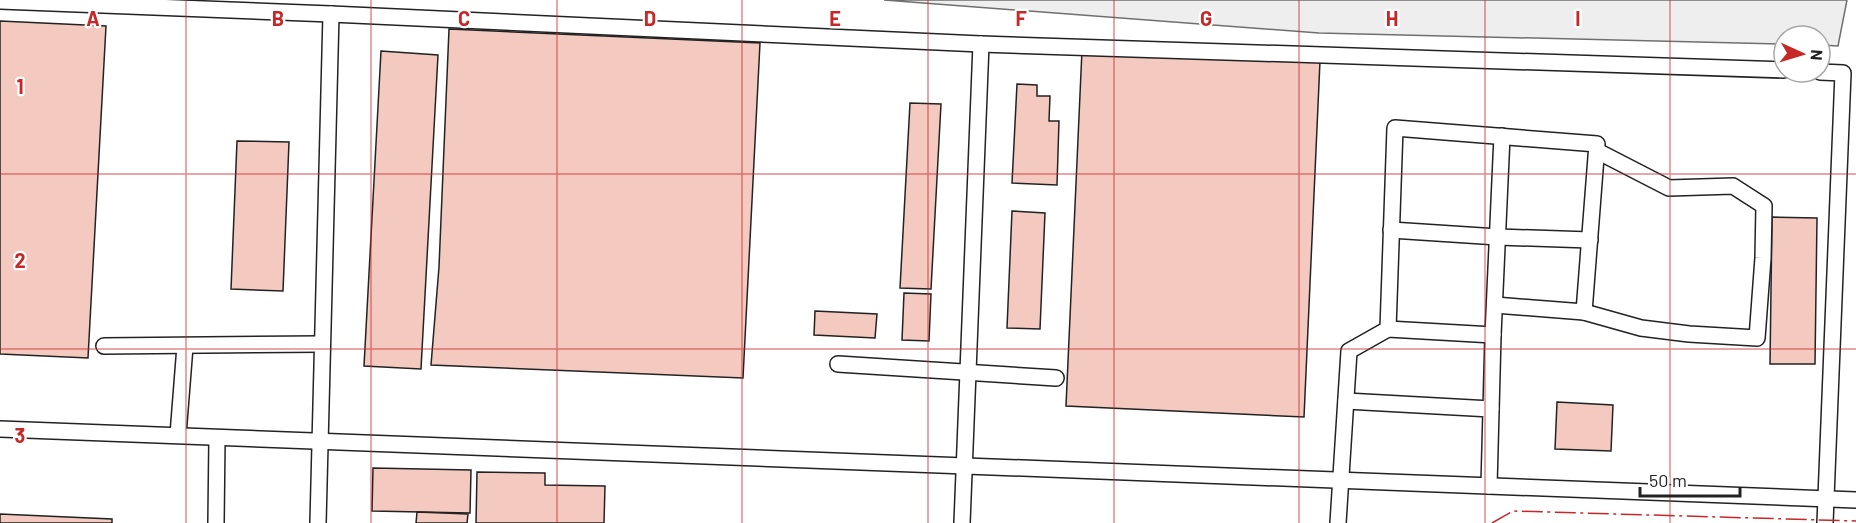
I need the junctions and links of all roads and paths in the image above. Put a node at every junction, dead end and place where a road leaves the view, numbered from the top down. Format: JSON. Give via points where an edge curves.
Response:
{"nodes":[{"id":1,"x":0,"y":1,"type":"edge"},
{"id":2,"x":331,"y":14,"type":"junction"},
{"id":3,"x":981,"y":44,"type":"junction"},
{"id":4,"x":1772,"y":70,"type":"edge"},
{"id":5,"x":1832,"y":73,"type":"edge"},
{"id":6,"x":1502,"y":136,"type":"junction"},
{"id":7,"x":1597,"y":152,"type":"junction"},
{"id":8,"x":1391,"y":230,"type":"junction"},
{"id":9,"x":1498,"y":237,"type":"junction"},
{"id":10,"x":1590,"y":240,"type":"junction"},
{"id":11,"x":1495,"y":305,"type":"junction"},
{"id":12,"x":1584,"y":312,"type":"junction"},
{"id":13,"x":1388,"y":329,"type":"junction"},
{"id":14,"x":1493,"y":335,"type":"junction"},
{"id":15,"x":322,"y":344,"type":"junction"},
{"id":16,"x":104,"y":346,"type":"dead end"},
{"id":17,"x":185,"y":346,"type":"junction"},
{"id":18,"x":838,"y":364,"type":"dead end"},
{"id":19,"x":968,"y":372,"type":"junction"},
{"id":20,"x":1056,"y":378,"type":"dead end"},
{"id":21,"x":1346,"y":401,"type":"junction"},
{"id":22,"x":1491,"y":410,"type":"junction"},
{"id":23,"x":0,"y":429,"type":"edge"},
{"id":24,"x":178,"y":435,"type":"junction"},
{"id":25,"x":217,"y":438,"type":"junction"},
{"id":26,"x":319,"y":442,"type":"junction"},
{"id":27,"x":964,"y":466,"type":"junction"},
{"id":28,"x":1340,"y":480,"type":"junction"},
{"id":29,"x":1489,"y":486,"type":"junction"},
{"id":30,"x":1826,"y":499,"type":"junction"},
{"id":31,"x":1856,"y":500,"type":"edge"},
{"id":32,"x":216,"y":523,"type":"edge"},
{"id":33,"x":318,"y":523,"type":"edge"},
{"id":34,"x":962,"y":523,"type":"edge"},
{"id":35,"x":1338,"y":523,"type":"edge"},
{"id":36,"x":1825,"y":523,"type":"edge"}],
"edges":[{"from":1,"to":2,"type":"lane"},
{"from":2,"to":3,"type":"lane"},
{"from":2,"to":15,"type":"lane"},
{"from":3,"to":4,"type":"lane"},
{"from":3,"to":19,"type":"lane"},
{"from":5,"to":30,"type":"lane","via":[[1843,73]]},
{"from":6,"to":7,"type":"lane","via":[[1597,144]]},
{"from":6,"to":8,"type":"lane","via":[[1395,128]]},
{"from":6,"to":9,"type":"lane"},
{"from":7,"to":10,"type":"lane"},
{"from":7,"to":12,"type":"lane","via":[[1669,188],[1733,186],[1764,206],[1757,338],[1641,328]]},
{"from":8,"to":9,"type":"lane"},
{"from":8,"to":13,"type":"lane"},
{"from":9,"to":10,"type":"lane"},
{"from":9,"to":11,"type":"lane"},
{"from":10,"to":12,"type":"lane"},
{"from":11,"to":12,"type":"lane"},
{"from":11,"to":14,"type":"lane"},
{"from":13,"to":14,"type":"lane"},
{"from":13,"to":21,"type":"lane","via":[[1349,351]]},
{"from":14,"to":22,"type":"lane"},
{"from":15,"to":17,"type":"lane"},
{"from":15,"to":26,"type":"lane"},
{"from":16,"to":17,"type":"lane"},
{"from":17,"to":24,"type":"lane"},
{"from":18,"to":19,"type":"lane"},
{"from":19,"to":20,"type":"lane"},
{"from":19,"to":27,"type":"lane"},
{"from":21,"to":22,"type":"lane"},
{"from":21,"to":28,"type":"lane"},
{"from":22,"to":29,"type":"lane"},
{"from":23,"to":24,"type":"lane"},
{"from":24,"to":25,"type":"lane"},
{"from":25,"to":26,"type":"lane"},
{"from":25,"to":32,"type":"lane"},
{"from":26,"to":27,"type":"lane"},
{"from":26,"to":33,"type":"lane"},
{"from":27,"to":28,"type":"lane"},
{"from":27,"to":34,"type":"lane"},
{"from":28,"to":29,"type":"lane"},
{"from":28,"to":35,"type":"lane"},
{"from":29,"to":30,"type":"lane"},
{"from":30,"to":31,"type":"lane"},
{"from":30,"to":36,"type":"lane"}]}
